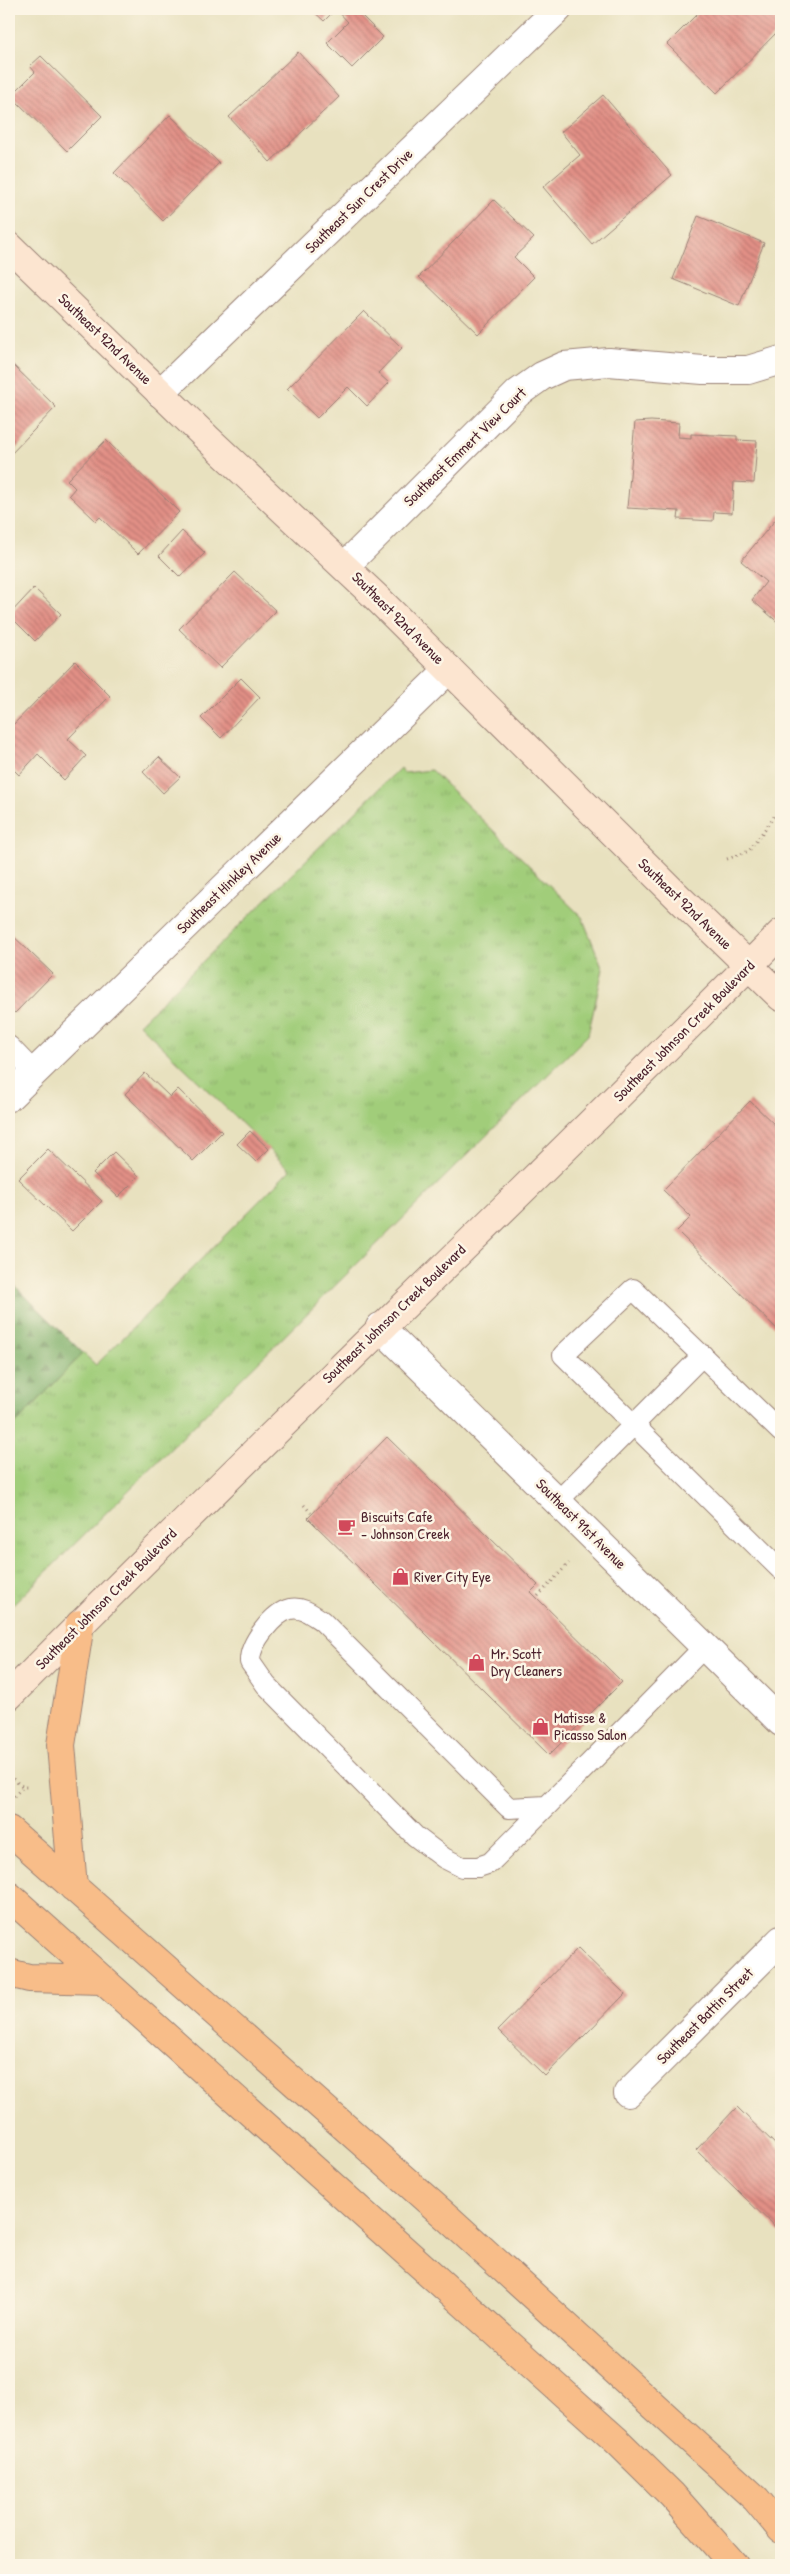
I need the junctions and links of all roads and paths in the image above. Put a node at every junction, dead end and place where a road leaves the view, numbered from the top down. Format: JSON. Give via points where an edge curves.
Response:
{"nodes":[{"id":1,"x":558,"y":9,"type":"edge"},
{"id":2,"x":9,"y":246,"type":"edge"},
{"id":3,"x":781,"y":360,"type":"edge"},
{"id":4,"x":160,"y":393,"type":"junction"},
{"id":5,"x":345,"y":566,"type":"junction"},
{"id":6,"x":449,"y":668,"type":"junction"},
{"id":7,"x":781,"y":807,"type":"edge"},
{"id":8,"x":727,"y":859,"type":"dead end"},
{"id":9,"x":781,"y":933,"type":"edge"},
{"id":10,"x":749,"y":966,"type":"junction"},
{"id":11,"x":781,"y":997,"type":"edge"},
{"id":12,"x":9,"y":1046,"type":"edge"},
{"id":13,"x":34,"y":1072,"type":"junction"},
{"id":14,"x":9,"y":1097,"type":"edge"},
{"id":15,"x":380,"y":1327,"type":"junction"},
{"id":16,"x":703,"y":1355,"type":"junction"},
{"id":17,"x":635,"y":1424,"type":"junction"},
{"id":18,"x":781,"y":1432,"type":"edge"},
{"id":19,"x":558,"y":1502,"type":"junction"},
{"id":20,"x":304,"y":1505,"type":"dead end"},
{"id":21,"x":311,"y":1513,"type":"dead end"},
{"id":22,"x":569,"y":1563,"type":"dead end"},
{"id":23,"x":781,"y":1570,"type":"edge"},
{"id":24,"x":538,"y":1596,"type":"dead end"},
{"id":25,"x":80,"y":1624,"type":"junction"},
{"id":26,"x":705,"y":1646,"type":"junction"},
{"id":27,"x":9,"y":1696,"type":"edge"},
{"id":28,"x":781,"y":1722,"type":"edge"},
{"id":29,"x":13,"y":1779,"type":"dead end"},
{"id":30,"x":14,"y":1796,"type":"dead end"},
{"id":31,"x":546,"y":1806,"type":"junction"},
{"id":32,"x":9,"y":1830,"type":"edge"},
{"id":33,"x":73,"y":1887,"type":"junction"},
{"id":34,"x":9,"y":1896,"type":"edge"},
{"id":35,"x":781,"y":1940,"type":"edge"},
{"id":36,"x":9,"y":1973,"type":"edge"},
{"id":37,"x":101,"y":1980,"type":"junction"},
{"id":38,"x":628,"y":2093,"type":"dead end"},
{"id":39,"x":781,"y":2529,"type":"edge"},
{"id":40,"x":734,"y":2565,"type":"edge"}],
"edges":[{"from":1,"to":4,"type":"street","name":"Southeast Sun Crest Drive"},
{"from":2,"to":4,"type":"main road","name":"Southeast 92nd Avenue"},
{"from":3,"to":5,"type":"street","name":"Southeast Emmert View Court","via":[[748,370],[703,370],[609,362],[564,366],[542,376],[518,393]]},
{"from":4,"to":5,"type":"main road","name":"Southeast 92nd Avenue"},
{"from":5,"to":6,"type":"main road","name":"Southeast 92nd Avenue"},
{"from":6,"to":10,"type":"main road","name":"Southeast 92nd Avenue"},
{"from":6,"to":13,"type":"street","name":"Southeast Hinkley Avenue"},
{"from":7,"to":8,"type":"path","via":[[749,851]]},
{"from":9,"to":10,"type":"main road","name":"Southeast Johnson Creek Boulevard"},
{"from":10,"to":11,"type":"main road","name":"Southeast 92nd Avenue"},
{"from":10,"to":15,"type":"main road","name":"Southeast Johnson Creek Boulevard"},
{"from":12,"to":13,"type":"lane"},
{"from":13,"to":14,"type":"street","name":"Southeast Hinkley Avenue"},
{"from":15,"to":19,"type":"street","name":"Southeast 91st Avenue"},
{"from":15,"to":25,"type":"main road","name":"Southeast Johnson Creek Boulevard"},
{"from":16,"to":17,"type":"lane"},
{"from":16,"to":17,"type":"lane","via":[[632,1289],[563,1355]]},
{"from":16,"to":18,"type":"lane"},
{"from":17,"to":19,"type":"lane"},
{"from":17,"to":23,"type":"lane"},
{"from":19,"to":26,"type":"street","name":"Southeast 91st Avenue"},
{"from":20,"to":21,"type":"path"},
{"from":22,"to":24,"type":"path"},
{"from":25,"to":27,"type":"main road","name":"Southeast Johnson Creek Boulevard"},
{"from":25,"to":33,"type":"highway","via":[[61,1745]]},
{"from":26,"to":28,"type":"street","name":"Southeast 91st Avenue"},
{"from":26,"to":31,"type":"lane"},
{"from":29,"to":30,"type":"path","via":[[23,1787]]},
{"from":31,"to":31,"type":"lane","via":[[508,1808],[313,1614],[291,1608],[280,1614],[252,1646],[250,1662],[266,1685],[415,1836],[444,1858],[462,1867],[490,1863]]},
{"from":32,"to":33,"type":"highway"},
{"from":33,"to":39,"type":"highway","via":[[582,2338],[756,2499]]},
{"from":34,"to":37,"type":"highway"},
{"from":35,"to":38,"type":"street","name":"Southeast Battin Street"},
{"from":36,"to":37,"type":"highway","via":[[29,1978]]},
{"from":37,"to":40,"type":"highway","via":[[617,2441],[672,2494]]}]}
